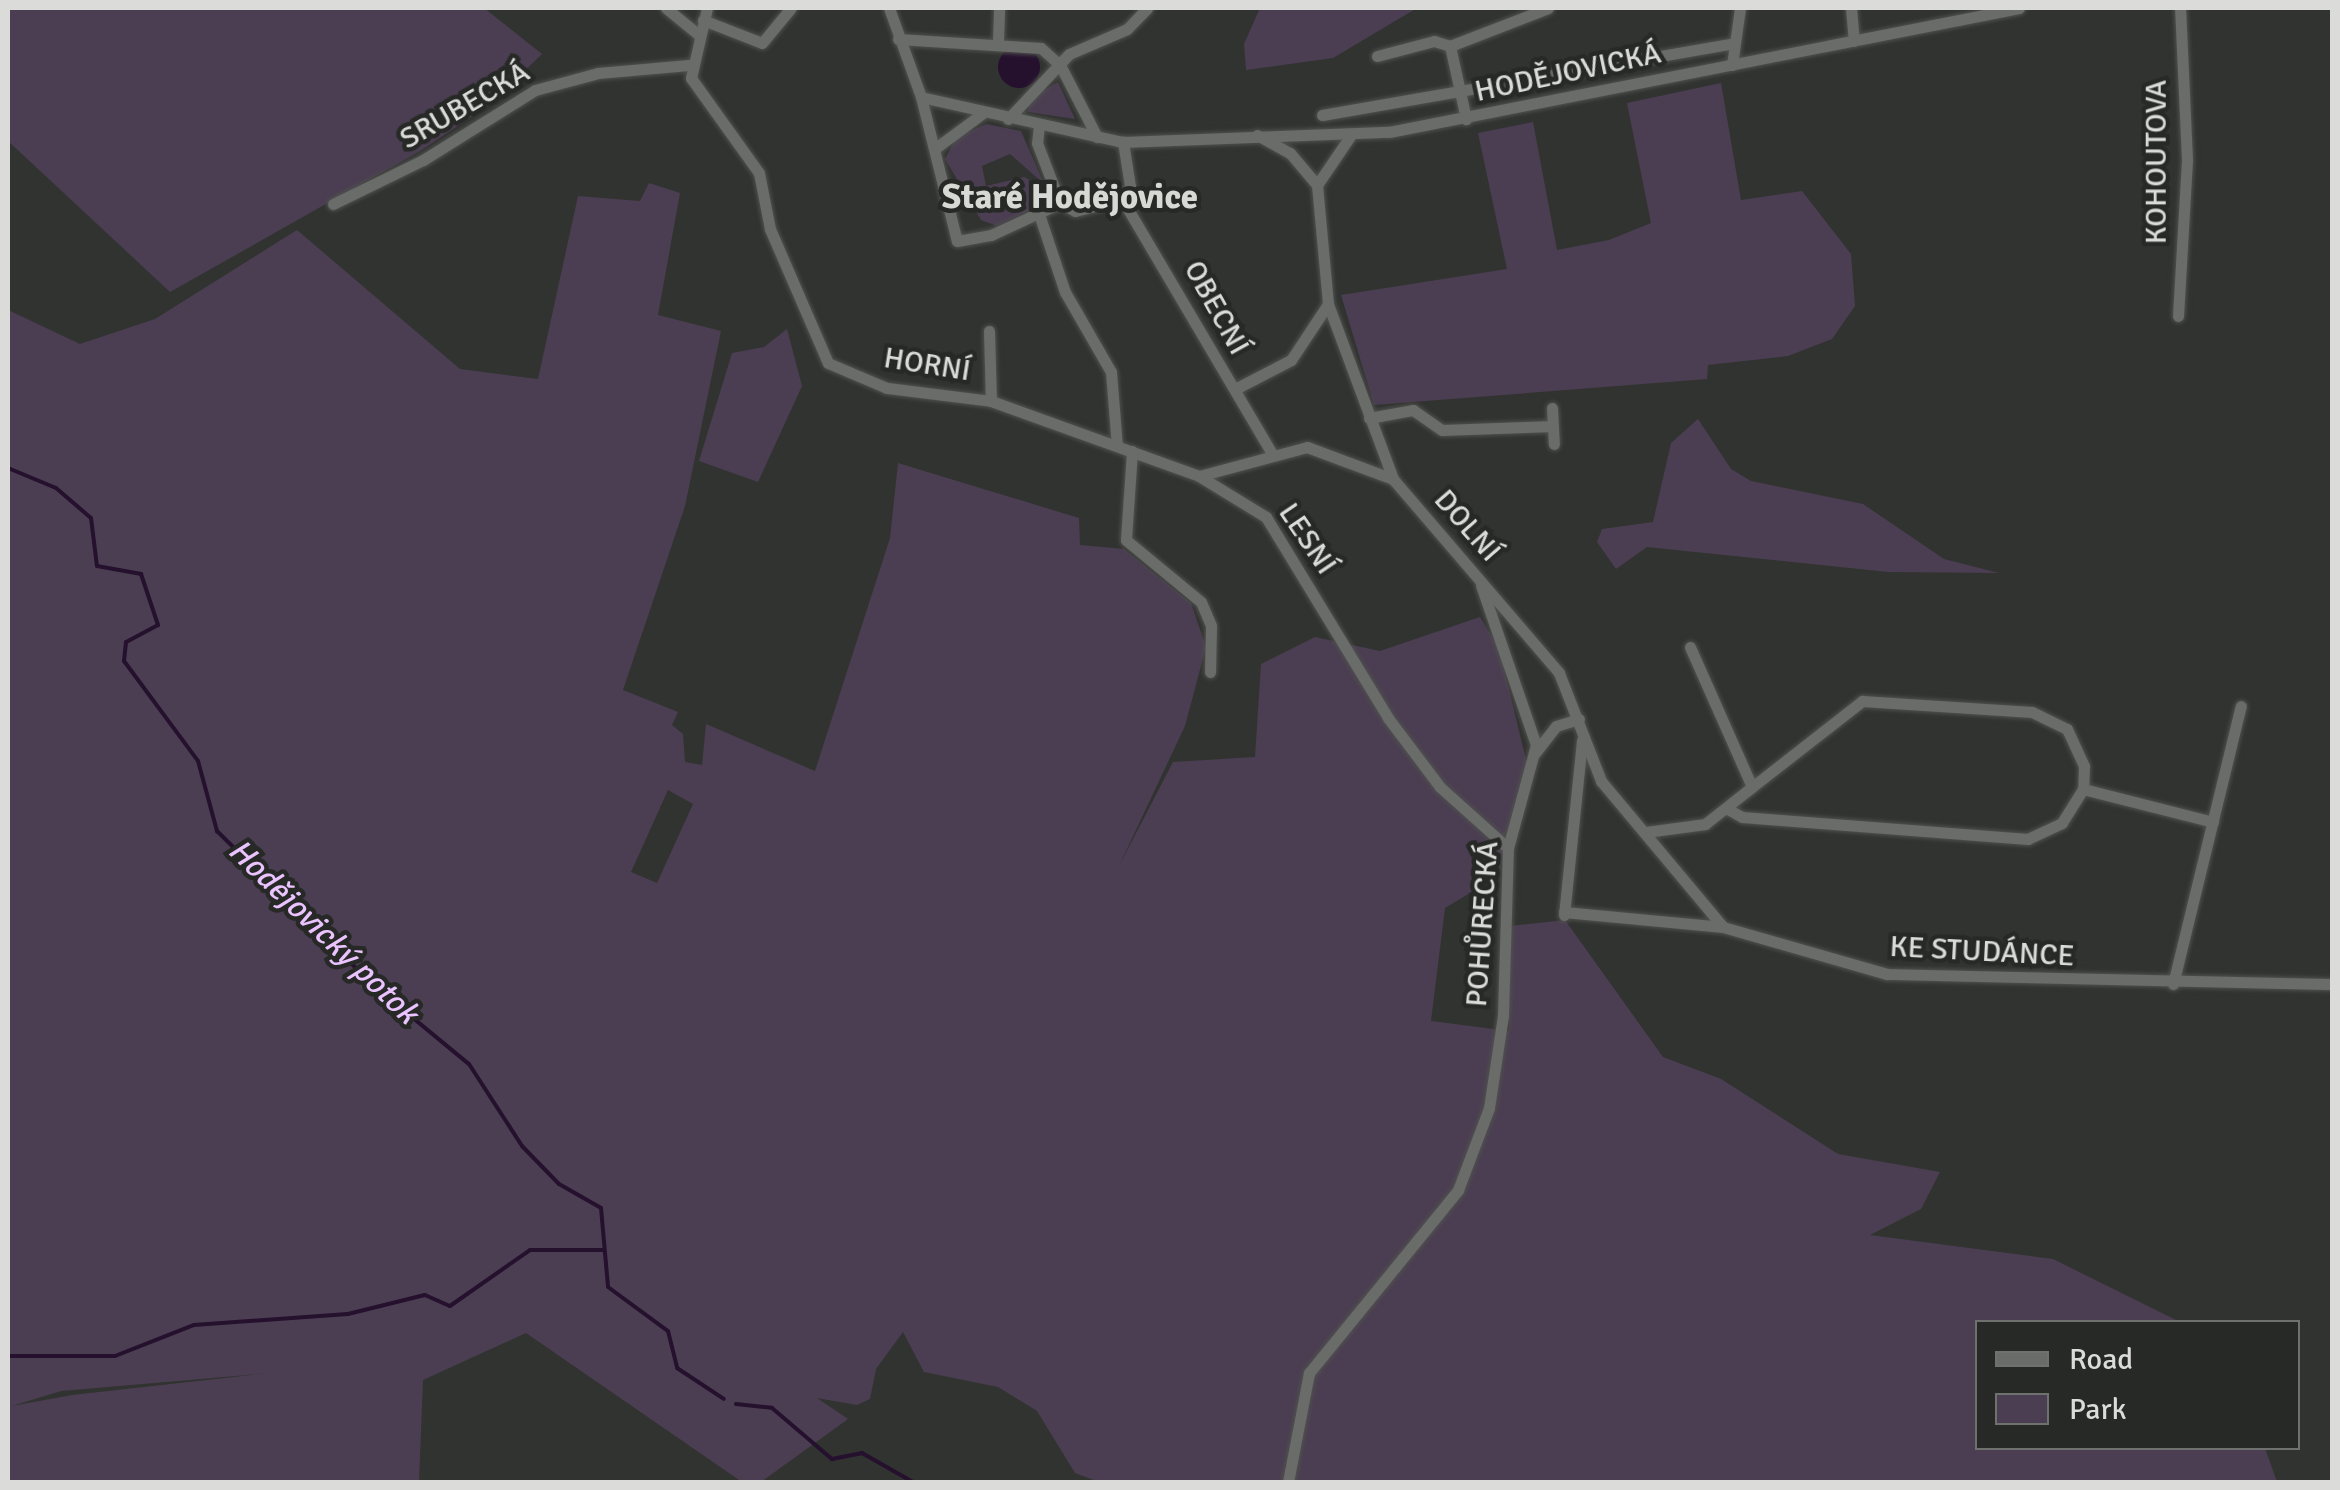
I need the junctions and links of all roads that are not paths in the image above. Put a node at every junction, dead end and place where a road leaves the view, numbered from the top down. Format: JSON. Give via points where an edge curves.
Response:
{"nodes":[{"id":1,"x":666,"y":8,"type":"edge"},
{"id":2,"x":790,"y":8,"type":"edge"},
{"id":3,"x":890,"y":8,"type":"edge"},
{"id":4,"x":999,"y":8,"type":"edge"},
{"id":5,"x":1147,"y":8,"type":"edge"},
{"id":6,"x":1548,"y":8,"type":"edge"},
{"id":7,"x":1740,"y":8,"type":"edge"},
{"id":8,"x":1851,"y":8,"type":"edge"},
{"id":9,"x":2019,"y":8,"type":"edge"},
{"id":10,"x":2180,"y":8,"type":"edge"},
{"id":11,"x":1967,"y":13,"type":"edge"},
{"id":12,"x":705,"y":14,"type":"edge"},
{"id":13,"x":699,"y":35,"type":"junction"},
{"id":14,"x":898,"y":39,"type":"junction"},
{"id":15,"x":998,"y":41,"type":"junction"},
{"id":16,"x":1854,"y":41,"type":"junction"},
{"id":17,"x":1733,"y":44,"type":"junction"},
{"id":18,"x":1450,"y":46,"type":"junction"},
{"id":19,"x":1377,"y":56,"type":"dead end"},
{"id":20,"x":688,"y":65,"type":"junction"},
{"id":21,"x":1060,"y":65,"type":"junction"},
{"id":22,"x":1732,"y":65,"type":"junction"},
{"id":23,"x":1552,"y":78,"type":"junction"},
{"id":24,"x":1461,"y":96,"type":"junction"},
{"id":25,"x":922,"y":97,"type":"junction"},
{"id":26,"x":1553,"y":102,"type":"junction"},
{"id":27,"x":983,"y":113,"type":"junction"},
{"id":28,"x":1322,"y":116,"type":"dead end"},
{"id":29,"x":1008,"y":118,"type":"junction"},
{"id":30,"x":1466,"y":120,"type":"junction"},
{"id":31,"x":1039,"y":125,"type":"junction"},
{"id":32,"x":1257,"y":135,"type":"junction"},
{"id":33,"x":1351,"y":135,"type":"junction"},
{"id":34,"x":1097,"y":136,"type":"junction"},
{"id":35,"x":1123,"y":142,"type":"junction"},
{"id":36,"x":936,"y":147,"type":"junction"},
{"id":37,"x":1318,"y":185,"type":"junction"},
{"id":38,"x":1122,"y":199,"type":"junction"},
{"id":39,"x":1060,"y":203,"type":"junction"},
{"id":40,"x":333,"y":204,"type":"dead end"},
{"id":41,"x":1040,"y":217,"type":"junction"},
{"id":42,"x":1328,"y":304,"type":"junction"},
{"id":43,"x":2178,"y":316,"type":"dead end"},
{"id":44,"x":990,"y":331,"type":"dead end"},
{"id":45,"x":1235,"y":389,"type":"junction"},
{"id":46,"x":990,"y":402,"type":"junction"},
{"id":47,"x":1552,"y":408,"type":"dead end"},
{"id":48,"x":1370,"y":418,"type":"junction"},
{"id":49,"x":1553,"y":426,"type":"junction"},
{"id":50,"x":1554,"y":444,"type":"dead end"},
{"id":51,"x":1117,"y":446,"type":"junction"},
{"id":52,"x":1132,"y":451,"type":"junction"},
{"id":53,"x":1272,"y":454,"type":"junction"},
{"id":54,"x":1199,"y":476,"type":"junction"},
{"id":55,"x":1393,"y":479,"type":"junction"},
{"id":56,"x":1477,"y":576,"type":"junction"},
{"id":57,"x":1690,"y":647,"type":"dead end"},
{"id":58,"x":1210,"y":672,"type":"dead end"},
{"id":59,"x":2241,"y":706,"type":"dead end"},
{"id":60,"x":1579,"y":719,"type":"junction"},
{"id":61,"x":1582,"y":736,"type":"junction"},
{"id":62,"x":1536,"y":752,"type":"junction"},
{"id":63,"x":1752,"y":787,"type":"junction"},
{"id":64,"x":2083,"y":789,"type":"junction"},
{"id":65,"x":1726,"y":808,"type":"junction"},
{"id":66,"x":2213,"y":822,"type":"junction"},
{"id":67,"x":1646,"y":832,"type":"junction"},
{"id":68,"x":1508,"y":848,"type":"junction"},
{"id":69,"x":1723,"y":927,"type":"junction"},
{"id":70,"x":2173,"y":984,"type":"junction"},
{"id":71,"x":2332,"y":984,"type":"edge"},
{"id":72,"x":1288,"y":1482,"type":"edge"}],
"edges":[{"from":1,"to":13,"type":"street"},
{"from":2,"to":12,"type":"street","via":[[762,43]]},
{"from":3,"to":14,"type":"street"},
{"from":4,"to":15,"type":"street"},
{"from":5,"to":21,"type":"street","via":[[1128,28]]},
{"from":6,"to":18,"type":"street"},
{"from":7,"to":17,"type":"street"},
{"from":8,"to":16,"type":"street"},
{"from":9,"to":11,"type":"street","name":"HODĚJOVICKÁ"},
{"from":10,"to":43,"type":"street","name":"KOHOUTOVA","via":[[2187,160]]},
{"from":11,"to":16,"type":"street","name":"HODĚJOVICKÁ"},
{"from":12,"to":13,"type":"street"},
{"from":13,"to":20,"type":"street"},
{"from":14,"to":15,"type":"street"},
{"from":14,"to":25,"type":"street"},
{"from":15,"to":21,"type":"street","via":[[1041,48]]},
{"from":16,"to":22,"type":"street","name":"HODĚJOVICKÁ"},
{"from":17,"to":22,"type":"street"},
{"from":17,"to":23,"type":"street"},
{"from":18,"to":19,"type":"street","via":[[1434,41]]},
{"from":18,"to":24,"type":"street"},
{"from":20,"to":40,"type":"street","name":"SRUBECKÁ","via":[[598,73],[535,90],[423,160]]},
{"from":20,"to":46,"type":"street","name":"HORNÍ","via":[[759,173],[770,229],[816,352],[840,371],[887,388]]},
{"from":21,"to":29,"type":"street"},
{"from":21,"to":34,"type":"street"},
{"from":22,"to":26,"type":"street","name":"HODĚJOVICKÁ"},
{"from":23,"to":24,"type":"street"},
{"from":23,"to":26,"type":"street"},
{"from":24,"to":28,"type":"street","via":[[1338,119]]},
{"from":24,"to":30,"type":"street"},
{"from":25,"to":27,"type":"street","name":"HODĚJOVICKÁ"},
{"from":25,"to":36,"type":"street"},
{"from":26,"to":30,"type":"street","name":"HODĚJOVICKÁ"},
{"from":27,"to":29,"type":"street","name":"HODĚJOVICKÁ"},
{"from":27,"to":36,"type":"street"},
{"from":29,"to":31,"type":"street","name":"HODĚJOVICKÁ"},
{"from":30,"to":33,"type":"street","name":"HODĚJOVICKÁ"},
{"from":31,"to":34,"type":"street","name":"HODĚJOVICKÁ"},
{"from":31,"to":39,"type":"street","via":[[1037,143]]},
{"from":32,"to":33,"type":"street","name":"HODĚJOVICKÁ"},
{"from":32,"to":35,"type":"street","name":"HODĚJOVICKÁ"},
{"from":32,"to":37,"type":"street","via":[[1290,153]]},
{"from":33,"to":37,"type":"street"},
{"from":34,"to":35,"type":"street","name":"HODĚJOVICKÁ"},
{"from":35,"to":38,"type":"street","via":[[1130,186]]},
{"from":36,"to":41,"type":"street","via":[[957,241]]},
{"from":37,"to":42,"type":"street","name":"DOLNÍ"},
{"from":38,"to":39,"type":"street","via":[[1075,211]]},
{"from":38,"to":45,"type":"street","name":"OBECNÍ"},
{"from":39,"to":41,"type":"street"},
{"from":41,"to":51,"type":"street","via":[[1064,292],[1111,372]]},
{"from":42,"to":45,"type":"street","via":[[1292,360]]},
{"from":42,"to":48,"type":"street","name":"DOLNÍ"},
{"from":44,"to":46,"type":"street"},
{"from":45,"to":53,"type":"street","name":"OBECNÍ"},
{"from":46,"to":51,"type":"street","name":"HORNÍ"},
{"from":47,"to":49,"type":"street"},
{"from":48,"to":49,"type":"street","via":[[1413,410],[1442,430]]},
{"from":48,"to":55,"type":"street","name":"DOLNÍ"},
{"from":49,"to":50,"type":"street"},
{"from":51,"to":52,"type":"street","name":"HORNÍ"},
{"from":52,"to":54,"type":"street","name":"HORNÍ"},
{"from":52,"to":58,"type":"street","via":[[1126,540],[1201,602],[1211,626]]},
{"from":53,"to":54,"type":"street"},
{"from":53,"to":55,"type":"street","via":[[1331,452]]},
{"from":54,"to":68,"type":"street","name":"LESNÍ","via":[[1266,517],[1440,787]]},
{"from":55,"to":56,"type":"street","name":"DOLNÍ"},
{"from":56,"to":60,"type":"street","name":"DOLNÍ","via":[[1558,673]]},
{"from":56,"to":62,"type":"street"},
{"from":57,"to":63,"type":"street"},
{"from":59,"to":66,"type":"street"},
{"from":60,"to":61,"type":"street","name":"DOLNÍ"},
{"from":60,"to":62,"type":"street","via":[[1556,726]]},
{"from":61,"to":67,"type":"street","name":"DOLNÍ","via":[[1601,781]]},
{"from":61,"to":69,"type":"street","name":"KE STUDÁNCE","via":[[1564,914]]},
{"from":62,"to":68,"type":"street","name":"POHŮRECKÁ"},
{"from":63,"to":64,"type":"street","via":[[1862,700],[2051,718],[2078,744]]},
{"from":63,"to":65,"type":"street"},
{"from":64,"to":65,"type":"street","via":[[2062,823],[2028,839],[1742,817]]},
{"from":64,"to":66,"type":"street"},
{"from":65,"to":67,"type":"street","via":[[1697,829]]},
{"from":66,"to":70,"type":"street"},
{"from":67,"to":69,"type":"street","name":"DOLNÍ"},
{"from":68,"to":72,"type":"street","name":"POHŮRECKÁ","via":[[1503,1015],[1489,1108],[1458,1190],[1309,1373],[1290,1440]]},
{"from":69,"to":70,"type":"street","name":"KE STUDÁNCE","via":[[1887,974]]},
{"from":70,"to":71,"type":"street","name":"KE STUDÁNCE"}]}
